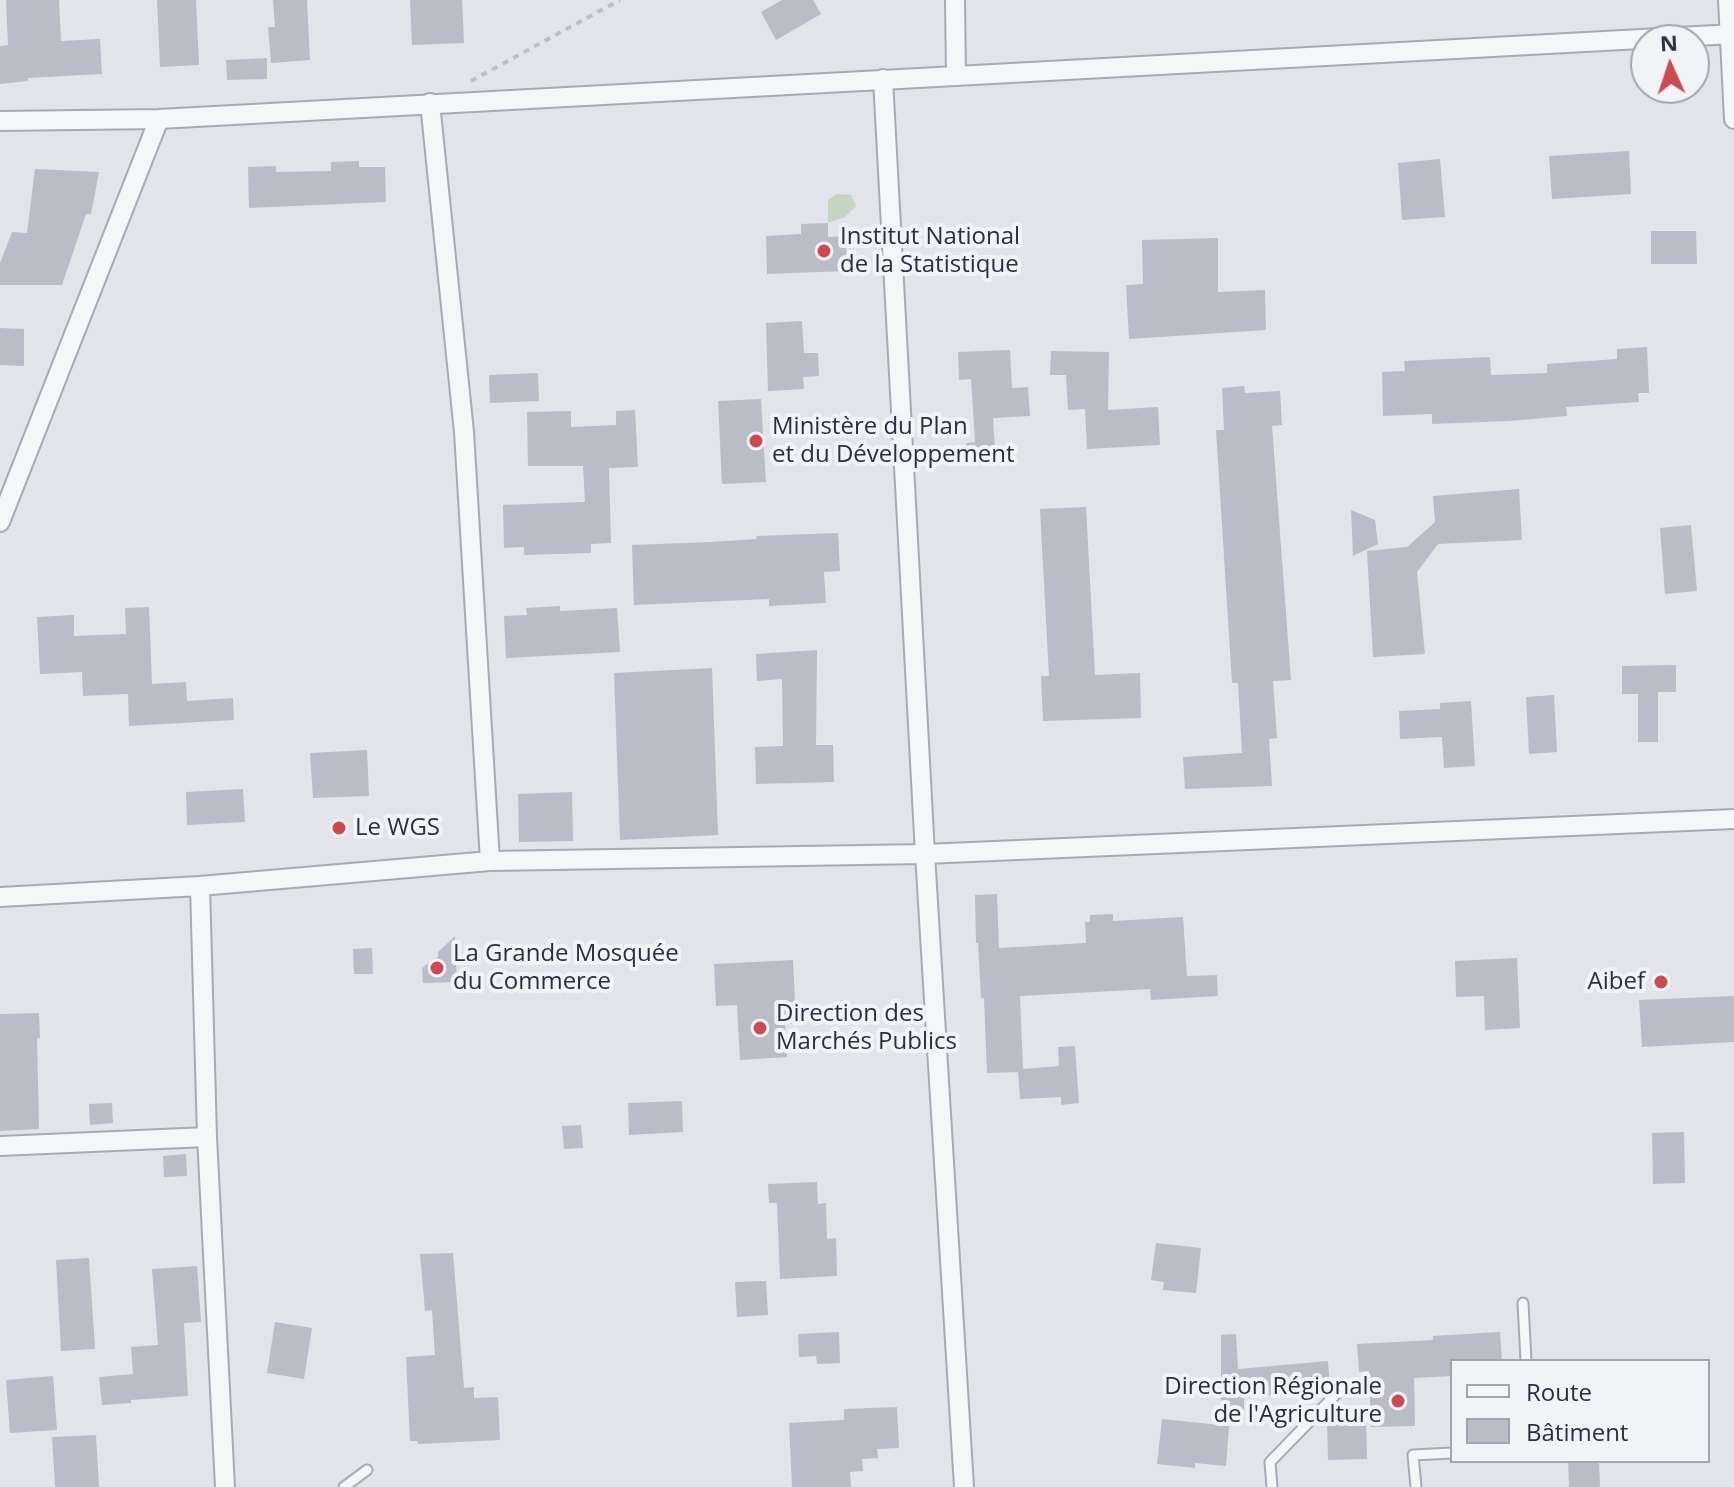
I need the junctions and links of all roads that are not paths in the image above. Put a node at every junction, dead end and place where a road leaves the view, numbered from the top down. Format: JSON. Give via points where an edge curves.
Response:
{"nodes":[{"id":1,"x":955,"y":0,"type":"edge"},
{"id":2,"x":1728,"y":0,"type":"edge"},
{"id":3,"x":1732,"y":34,"type":"edge"},
{"id":4,"x":956,"y":75,"type":"junction"},
{"id":5,"x":883,"y":79,"type":"junction"},
{"id":6,"x":430,"y":103,"type":"junction"},
{"id":7,"x":159,"y":119,"type":"junction"},
{"id":8,"x":1734,"y":119,"type":"edge"},
{"id":9,"x":0,"y":121,"type":"edge"},
{"id":10,"x":0,"y":522,"type":"edge"},
{"id":11,"x":1734,"y":819,"type":"edge"},
{"id":12,"x":925,"y":854,"type":"junction"},
{"id":13,"x":490,"y":861,"type":"junction"},
{"id":14,"x":200,"y":886,"type":"junction"},
{"id":15,"x":0,"y":897,"type":"edge"},
{"id":16,"x":207,"y":1137,"type":"junction"},
{"id":17,"x":0,"y":1146,"type":"edge"},
{"id":18,"x":1523,"y":1303,"type":"dead end"},
{"id":19,"x":1526,"y":1359,"type":"edge"},
{"id":20,"x":1341,"y":1389,"type":"dead end"},
{"id":21,"x":1450,"y":1453,"type":"edge"},
{"id":22,"x":367,"y":1470,"type":"dead end"},
{"id":23,"x":225,"y":1487,"type":"edge"},
{"id":24,"x":344,"y":1487,"type":"edge"},
{"id":25,"x":964,"y":1487,"type":"edge"},
{"id":26,"x":1272,"y":1487,"type":"edge"},
{"id":27,"x":1416,"y":1487,"type":"edge"}],
"edges":[{"from":1,"to":4,"type":"street"},
{"from":2,"to":3,"type":"street"},
{"from":3,"to":4,"type":"street"},
{"from":3,"to":8,"type":"street"},
{"from":4,"to":5,"type":"street"},
{"from":5,"to":6,"type":"street"},
{"from":5,"to":12,"type":"street"},
{"from":6,"to":7,"type":"street"},
{"from":6,"to":13,"type":"street","via":[[464,432]]},
{"from":7,"to":9,"type":"street"},
{"from":7,"to":10,"type":"street"},
{"from":11,"to":12,"type":"street"},
{"from":12,"to":13,"type":"street"},
{"from":12,"to":25,"type":"street"},
{"from":13,"to":14,"type":"street"},
{"from":14,"to":15,"type":"street"},
{"from":14,"to":16,"type":"street"},
{"from":16,"to":17,"type":"street"},
{"from":16,"to":23,"type":"street"},
{"from":18,"to":19,"type":"lane"},
{"from":20,"to":26,"type":"lane","via":[[1270,1462]]},
{"from":21,"to":27,"type":"lane","via":[[1413,1455]]},
{"from":22,"to":24,"type":"lane"}]}
